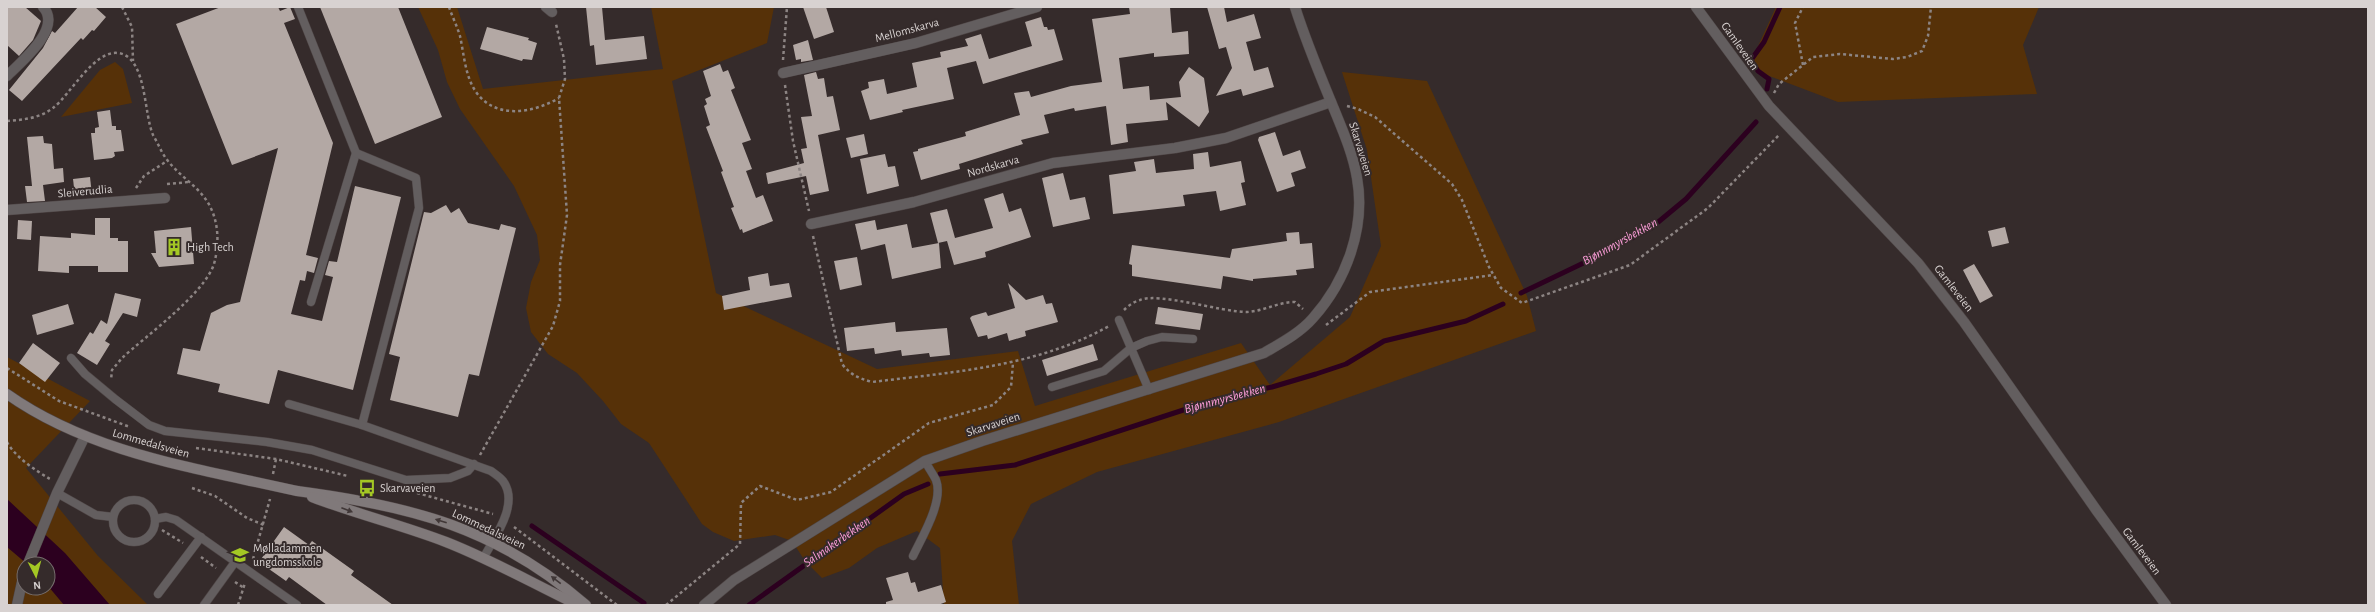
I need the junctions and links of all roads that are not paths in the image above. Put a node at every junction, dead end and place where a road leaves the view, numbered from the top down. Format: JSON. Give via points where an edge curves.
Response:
{"nodes":[{"id":1,"x":43,"y":7,"type":"edge"},
{"id":2,"x":298,"y":7,"type":"edge"},
{"id":3,"x":1037,"y":7,"type":"edge"},
{"id":4,"x":1295,"y":7,"type":"edge"},
{"id":5,"x":1696,"y":7,"type":"edge"},
{"id":6,"x":783,"y":73,"type":"road end"},
{"id":7,"x":7,"y":76,"type":"edge"},
{"id":8,"x":1331,"y":102,"type":"junction"},
{"id":9,"x":356,"y":153,"type":"junction"},
{"id":10,"x":165,"y":198,"type":"dead end"},
{"id":11,"x":7,"y":210,"type":"edge"},
{"id":12,"x":811,"y":224,"type":"road end"},
{"id":13,"x":311,"y":302,"type":"dead end"},
{"id":14,"x":1119,"y":320,"type":"road end"},
{"id":15,"x":1193,"y":339,"type":"dead end"},
{"id":16,"x":1131,"y":348,"type":"junction"},
{"id":17,"x":71,"y":358,"type":"dead end"},
{"id":18,"x":1052,"y":387,"type":"dead end"},
{"id":19,"x":1149,"y":390,"type":"junction"},
{"id":20,"x":7,"y":394,"type":"edge"},
{"id":21,"x":289,"y":404,"type":"dead end"},
{"id":22,"x":362,"y":425,"type":"junction"},
{"id":23,"x":85,"y":436,"type":"junction"},
{"id":24,"x":925,"y":461,"type":"junction"},
{"id":25,"x":474,"y":464,"type":"junction"},
{"id":26,"x":59,"y":489,"type":"junction"},
{"id":27,"x":297,"y":492,"type":"junction"},
{"id":28,"x":112,"y":517,"type":"junction"},
{"id":29,"x":155,"y":519,"type":"junction"},
{"id":30,"x":201,"y":537,"type":"junction"},
{"id":31,"x":492,"y":542,"type":"junction"},
{"id":32,"x":31,"y":556,"type":"edge"},
{"id":33,"x":913,"y":556,"type":"dead end"},
{"id":34,"x":484,"y":557,"type":"junction"},
{"id":35,"x":236,"y":562,"type":"junction"},
{"id":36,"x":158,"y":594,"type":"dead end"},
{"id":37,"x":204,"y":605,"type":"edge"},
{"id":38,"x":297,"y":605,"type":"edge"},
{"id":39,"x":578,"y":605,"type":"edge"},
{"id":40,"x":586,"y":605,"type":"edge"},
{"id":41,"x":704,"y":605,"type":"edge"},
{"id":42,"x":2166,"y":605,"type":"edge"}],
"edges":[{"from":1,"to":7,"type":"street","via":[[49,19],[47,30]]},
{"from":2,"to":9,"type":"lane"},
{"from":3,"to":6,"type":"street","name":"Mellomskarva","via":[[916,43]]},
{"from":4,"to":8,"type":"street","name":"Skarvaveien"},
{"from":5,"to":42,"type":"street","name":"Gamleveien","via":[[1769,106],[1918,263],[1964,322],[2096,512]]},
{"from":8,"to":12,"type":"street","name":"Nordskarva","via":[[1226,138],[1175,148],[1053,163],[914,202]]},
{"from":8,"to":19,"type":"street","name":"Skarvaveien","via":[[1348,144],[1357,178],[1360,208],[1353,248],[1337,287],[1313,319],[1264,353]]},
{"from":9,"to":13,"type":"lane"},
{"from":9,"to":22,"type":"lane","via":[[416,178],[419,208]]},
{"from":10,"to":11,"type":"street","name":"Sleiverudlia"},
{"from":14,"to":16,"type":"lane"},
{"from":15,"to":16,"type":"lane","via":[[1162,337]]},
{"from":16,"to":18,"type":"lane","via":[[1104,370]]},
{"from":16,"to":19,"type":"lane"},
{"from":17,"to":25,"type":"lane","via":[[85,374],[114,398],[149,425],[165,431],[268,442],[312,450],[406,480],[450,478],[468,471]]},
{"from":19,"to":24,"type":"street","name":"Skarvaveien"},
{"from":20,"to":23,"type":"main road","name":"Lommedalsveien"},
{"from":21,"to":22,"type":"lane"},
{"from":22,"to":25,"type":"lane"},
{"from":23,"to":26,"type":"street"},
{"from":23,"to":27,"type":"main road","name":"Lommedalsveien","bridge":true,"via":[[172,464]]},
{"from":24,"to":33,"type":"lane","via":[[936,481],[938,492],[932,516]]},
{"from":24,"to":41,"type":"street","name":"Skarvaveien","via":[[734,580]]},
{"from":25,"to":31,"type":"lane","via":[[491,471],[504,482],[508,496],[504,519]]},
{"from":26,"to":28,"type":"lane","via":[[96,514]]},
{"from":26,"to":32,"type":"street"},
{"from":31,"to":27,"type":"main road","name":"Lommedalsveien","one_way":true,"via":[[466,529],[402,510],[356,499]]},
{"from":27,"to":34,"type":"main road","name":"Lommedalsveien","one_way":true},
{"from":28,"to":29,"type":"lane","via":[[121,504],[137,500],[149,506]]},
{"from":28,"to":29,"type":"lane","via":[[119,536],[129,542],[137,542],[148,537]]},
{"from":29,"to":30,"type":"lane","via":[[166,517],[176,520]]},
{"from":30,"to":35,"type":"lane"},
{"from":30,"to":36,"type":"lane"},
{"from":31,"to":34,"type":"lane"},
{"from":40,"to":31,"type":"main road","name":"Lommedalsveien","one_way":true,"via":[[556,579]]},
{"from":34,"to":39,"type":"main road","name":"Lommedalsveien"},
{"from":35,"to":37,"type":"lane"},
{"from":35,"to":38,"type":"lane"}]}
